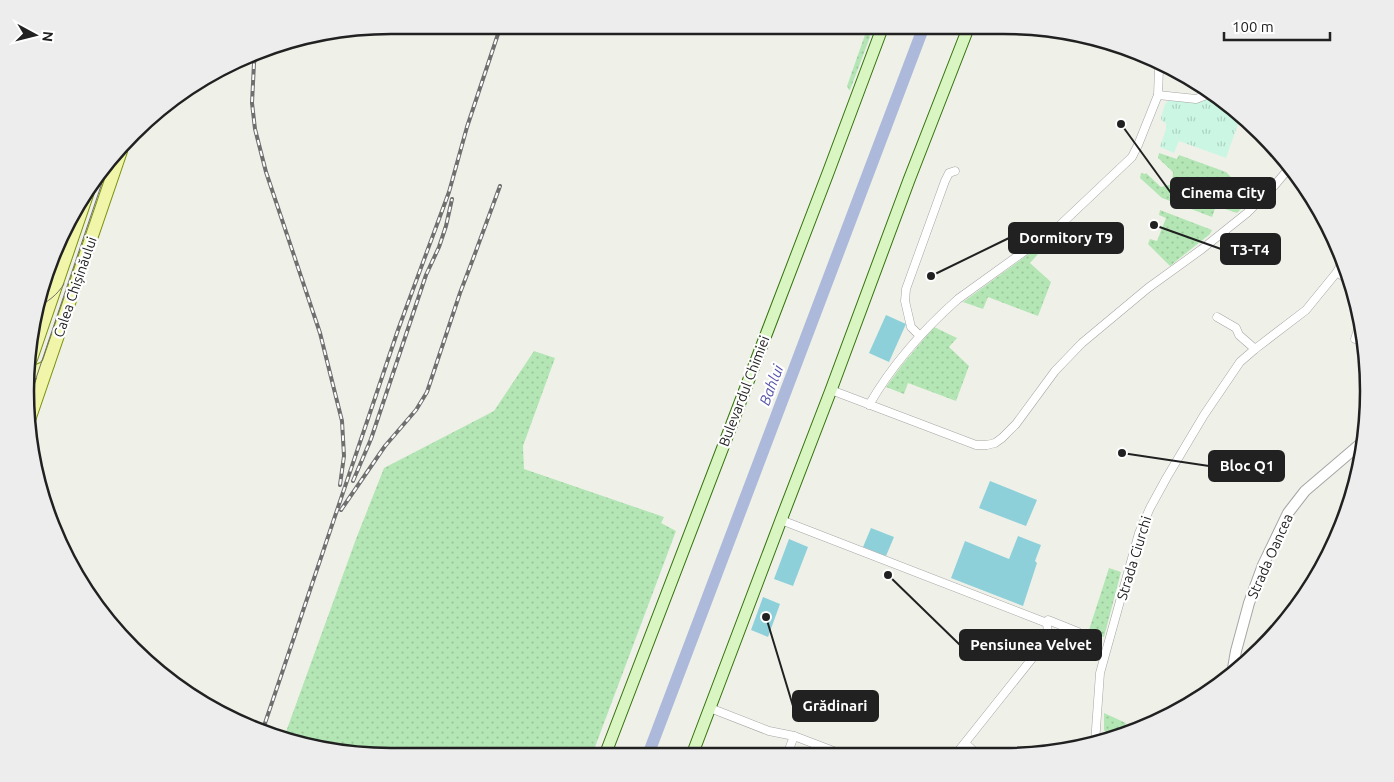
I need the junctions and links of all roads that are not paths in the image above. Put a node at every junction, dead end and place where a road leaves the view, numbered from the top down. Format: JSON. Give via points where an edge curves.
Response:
{"nodes":[{"id":1,"x":880,"y":34,"type":"edge"},
{"id":2,"x":966,"y":34,"type":"edge"},
{"id":3,"x":1159,"y":70,"type":"edge"},
{"id":4,"x":1158,"y":95,"type":"junction"},
{"id":5,"x":1203,"y":96,"type":"edge"},
{"id":6,"x":118,"y":161,"type":"edge"},
{"id":7,"x":955,"y":171,"type":"dead end"},
{"id":8,"x":1285,"y":173,"type":"edge"},
{"id":9,"x":77,"y":222,"type":"edge"},
{"id":10,"x":1339,"y":269,"type":"edge"},
{"id":11,"x":1337,"y":272,"type":"junction"},
{"id":12,"x":1340,"y":274,"type":"edge"},
{"id":13,"x":1217,"y":316,"type":"dead end"},
{"id":14,"x":42,"y":318,"type":"edge"},
{"id":15,"x":39,"y":333,"type":"edge"},
{"id":16,"x":920,"y":336,"type":"junction"},
{"id":17,"x":1356,"y":337,"type":"edge"},
{"id":18,"x":1355,"y":340,"type":"dead end"},
{"id":19,"x":1255,"y":349,"type":"junction"},
{"id":20,"x":50,"y":359,"type":"junction"},
{"id":21,"x":35,"y":372,"type":"edge"},
{"id":22,"x":831,"y":390,"type":"junction"},
{"id":23,"x":35,"y":404,"type":"edge"},
{"id":24,"x":870,"y":405,"type":"junction"},
{"id":25,"x":1355,"y":448,"type":"edge"},
{"id":26,"x":781,"y":520,"type":"junction"},
{"id":27,"x":1047,"y":623,"type":"junction"},
{"id":28,"x":1078,"y":632,"type":"dead end"},
{"id":29,"x":1234,"y":664,"type":"edge"},
{"id":30,"x":710,"y":708,"type":"junction"},
{"id":31,"x":1098,"y":735,"type":"edge"},
{"id":32,"x":794,"y":736,"type":"junction"},
{"id":33,"x":965,"y":743,"type":"junction"},
{"id":34,"x":608,"y":748,"type":"edge"},
{"id":35,"x":695,"y":748,"type":"edge"},
{"id":36,"x":790,"y":748,"type":"edge"},
{"id":37,"x":826,"y":748,"type":"edge"},
{"id":38,"x":961,"y":748,"type":"edge"},
{"id":39,"x":970,"y":748,"type":"edge"}],
"edges":[{"from":1,"to":34,"type":"main road","name":"Bulevardul Chimiei"},
{"from":2,"to":22,"type":"main road"},
{"from":3,"to":4,"type":"street"},
{"from":4,"to":5,"type":"street","via":[[1186,99]]},
{"from":4,"to":16,"type":"street","via":[[1132,157],[1058,227],[958,299]]},
{"from":6,"to":20,"type":"main road","name":"Calea Chișinăului"},
{"from":7,"to":16,"type":"street","via":[[949,173],[945,181],[906,289],[911,327]]},
{"from":8,"to":24,"type":"street","via":[[1246,213],[1082,343],[1055,371],[1016,424],[995,443],[976,445]]},
{"from":9,"to":14,"type":"main road","name":"Calea Chișinăului"},
{"from":10,"to":11,"type":"street","name":"Strada Ciurchi"},
{"from":11,"to":12,"type":"street"},
{"from":11,"to":19,"type":"street","name":"Strada Ciurchi","via":[[1306,310]]},
{"from":13,"to":19,"type":"street","via":[[1236,328]]},
{"from":15,"to":20,"type":"main road","via":[[48,342]]},
{"from":16,"to":24,"type":"street","via":[[882,384]]},
{"from":17,"to":18,"type":"street"},
{"from":19,"to":31,"type":"street","name":"Strada Ciurchi","via":[[1240,362],[1204,415],[1166,477],[1139,533],[1100,673]]},
{"from":20,"to":21,"type":"main road","via":[[44,368]]},
{"from":20,"to":23,"type":"main road","name":"Calea Chișinăului"},
{"from":22,"to":24,"type":"street"},
{"from":22,"to":26,"type":"main road"},
{"from":25,"to":29,"type":"street","name":"Strada Oancea","via":[[1305,491],[1288,513],[1249,603]]},
{"from":26,"to":27,"type":"street"},
{"from":26,"to":30,"type":"main road"},
{"from":27,"to":28,"type":"street","via":[[1048,620]]},
{"from":27,"to":33,"type":"street","via":[[1048,634],[1042,646]]},
{"from":30,"to":32,"type":"street","via":[[768,731]]},
{"from":30,"to":35,"type":"main road"},
{"from":32,"to":36,"type":"street"},
{"from":32,"to":37,"type":"street"},
{"from":33,"to":38,"type":"street"},
{"from":33,"to":39,"type":"street"}]}
